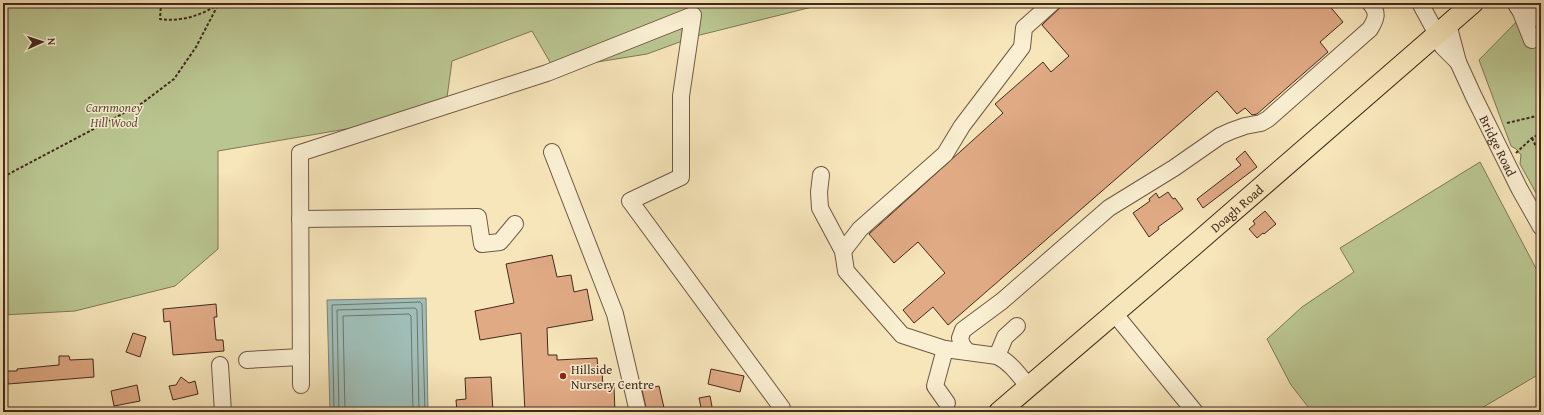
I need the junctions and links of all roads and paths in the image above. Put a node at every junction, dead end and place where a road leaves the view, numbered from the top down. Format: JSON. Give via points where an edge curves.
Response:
{"nodes":[{"id":1,"x":161,"y":3,"type":"edge"},
{"id":2,"x":1052,"y":3,"type":"edge"},
{"id":3,"x":1370,"y":3,"type":"edge"},
{"id":4,"x":1420,"y":3,"type":"edge"},
{"id":5,"x":1472,"y":3,"type":"edge"},
{"id":6,"x":218,"y":4,"type":"edge"},
{"id":7,"x":1517,"y":6,"type":"edge"},
{"id":8,"x":1541,"y":20,"type":"edge"},
{"id":9,"x":1541,"y":24,"type":"edge"},
{"id":10,"x":1442,"y":29,"type":"junction"},
{"id":11,"x":1541,"y":116,"type":"edge"},
{"id":12,"x":1507,"y":123,"type":"dead end"},
{"id":13,"x":1541,"y":133,"type":"edge"},
{"id":14,"x":1532,"y":138,"type":"junction"},
{"id":15,"x":552,"y":152,"type":"dead end"},
{"id":16,"x":1512,"y":157,"type":"dead end"},
{"id":17,"x":1541,"y":157,"type":"edge"},
{"id":18,"x":821,"y":175,"type":"dead end"},
{"id":19,"x":3,"y":178,"type":"edge"},
{"id":20,"x":300,"y":219,"type":"junction"},
{"id":21,"x":515,"y":224,"type":"dead end"},
{"id":22,"x":1541,"y":226,"type":"edge"},
{"id":23,"x":842,"y":251,"type":"junction"},
{"id":24,"x":1114,"y":313,"type":"junction"},
{"id":25,"x":1017,"y":326,"type":"dead end"},
{"id":26,"x":945,"y":349,"type":"junction"},
{"id":27,"x":967,"y":351,"type":"junction"},
{"id":28,"x":997,"y":356,"type":"junction"},
{"id":29,"x":301,"y":357,"type":"junction"},
{"id":30,"x":247,"y":360,"type":"dead end"},
{"id":31,"x":220,"y":365,"type":"dead end"},
{"id":32,"x":301,"y":384,"type":"dead end"},
{"id":33,"x":1028,"y":386,"type":"junction"},
{"id":34,"x":947,"y":403,"type":"dead end"},
{"id":35,"x":782,"y":408,"type":"dead end"},
{"id":36,"x":223,"y":412,"type":"edge"},
{"id":37,"x":638,"y":412,"type":"edge"},
{"id":38,"x":999,"y":412,"type":"edge"},
{"id":39,"x":1195,"y":412,"type":"edge"}],
"edges":[{"from":1,"to":6,"type":"path","via":[[160,18],[168,20],[209,11]]},
{"from":2,"to":23,"type":"street","via":[[1024,28],[1022,47],[962,126],[946,154],[860,229]]},
{"from":3,"to":27,"type":"street","via":[[1375,8],[1376,19],[1370,29],[1268,119],[1220,136],[1109,208],[1002,301],[963,330],[960,338]]},
{"from":4,"to":10,"type":"street","name":"Bridge Road"},
{"from":5,"to":10,"type":"main road","name":"Doagh Road"},
{"from":6,"to":19,"type":"path","via":[[196,47],[174,79],[141,104]]},
{"from":7,"to":8,"type":"street"},
{"from":7,"to":9,"type":"street","via":[[1532,40],[1537,27]]},
{"from":10,"to":22,"type":"street","name":"Bridge Road","via":[[1519,188]]},
{"from":10,"to":24,"type":"main road","name":"Doagh Road"},
{"from":11,"to":12,"type":"path"},
{"from":13,"to":14,"type":"path"},
{"from":14,"to":16,"type":"path"},
{"from":14,"to":17,"type":"path"},
{"from":15,"to":37,"type":"street","via":[[615,314]]},
{"from":18,"to":23,"type":"street","via":[[818,192],[820,208]]},
{"from":20,"to":21,"type":"street","via":[[478,217],[482,244],[500,242]]},
{"from":20,"to":29,"type":"street"},
{"from":20,"to":35,"type":"street","via":[[300,153],[547,73],[692,16],[681,96],[682,177],[630,201]]},
{"from":23,"to":26,"type":"street","via":[[846,271],[902,335]]},
{"from":24,"to":33,"type":"main road","name":"Doagh Road"},
{"from":24,"to":39,"type":"street"},
{"from":25,"to":28,"type":"street","via":[[1004,337]]},
{"from":26,"to":27,"type":"street"},
{"from":26,"to":34,"type":"street","via":[[934,386]]},
{"from":27,"to":28,"type":"street"},
{"from":28,"to":33,"type":"street","via":[[1012,367]]},
{"from":29,"to":30,"type":"street"},
{"from":29,"to":32,"type":"street"},
{"from":31,"to":36,"type":"street"},
{"from":33,"to":38,"type":"main road","name":"Doagh Road"}]}
